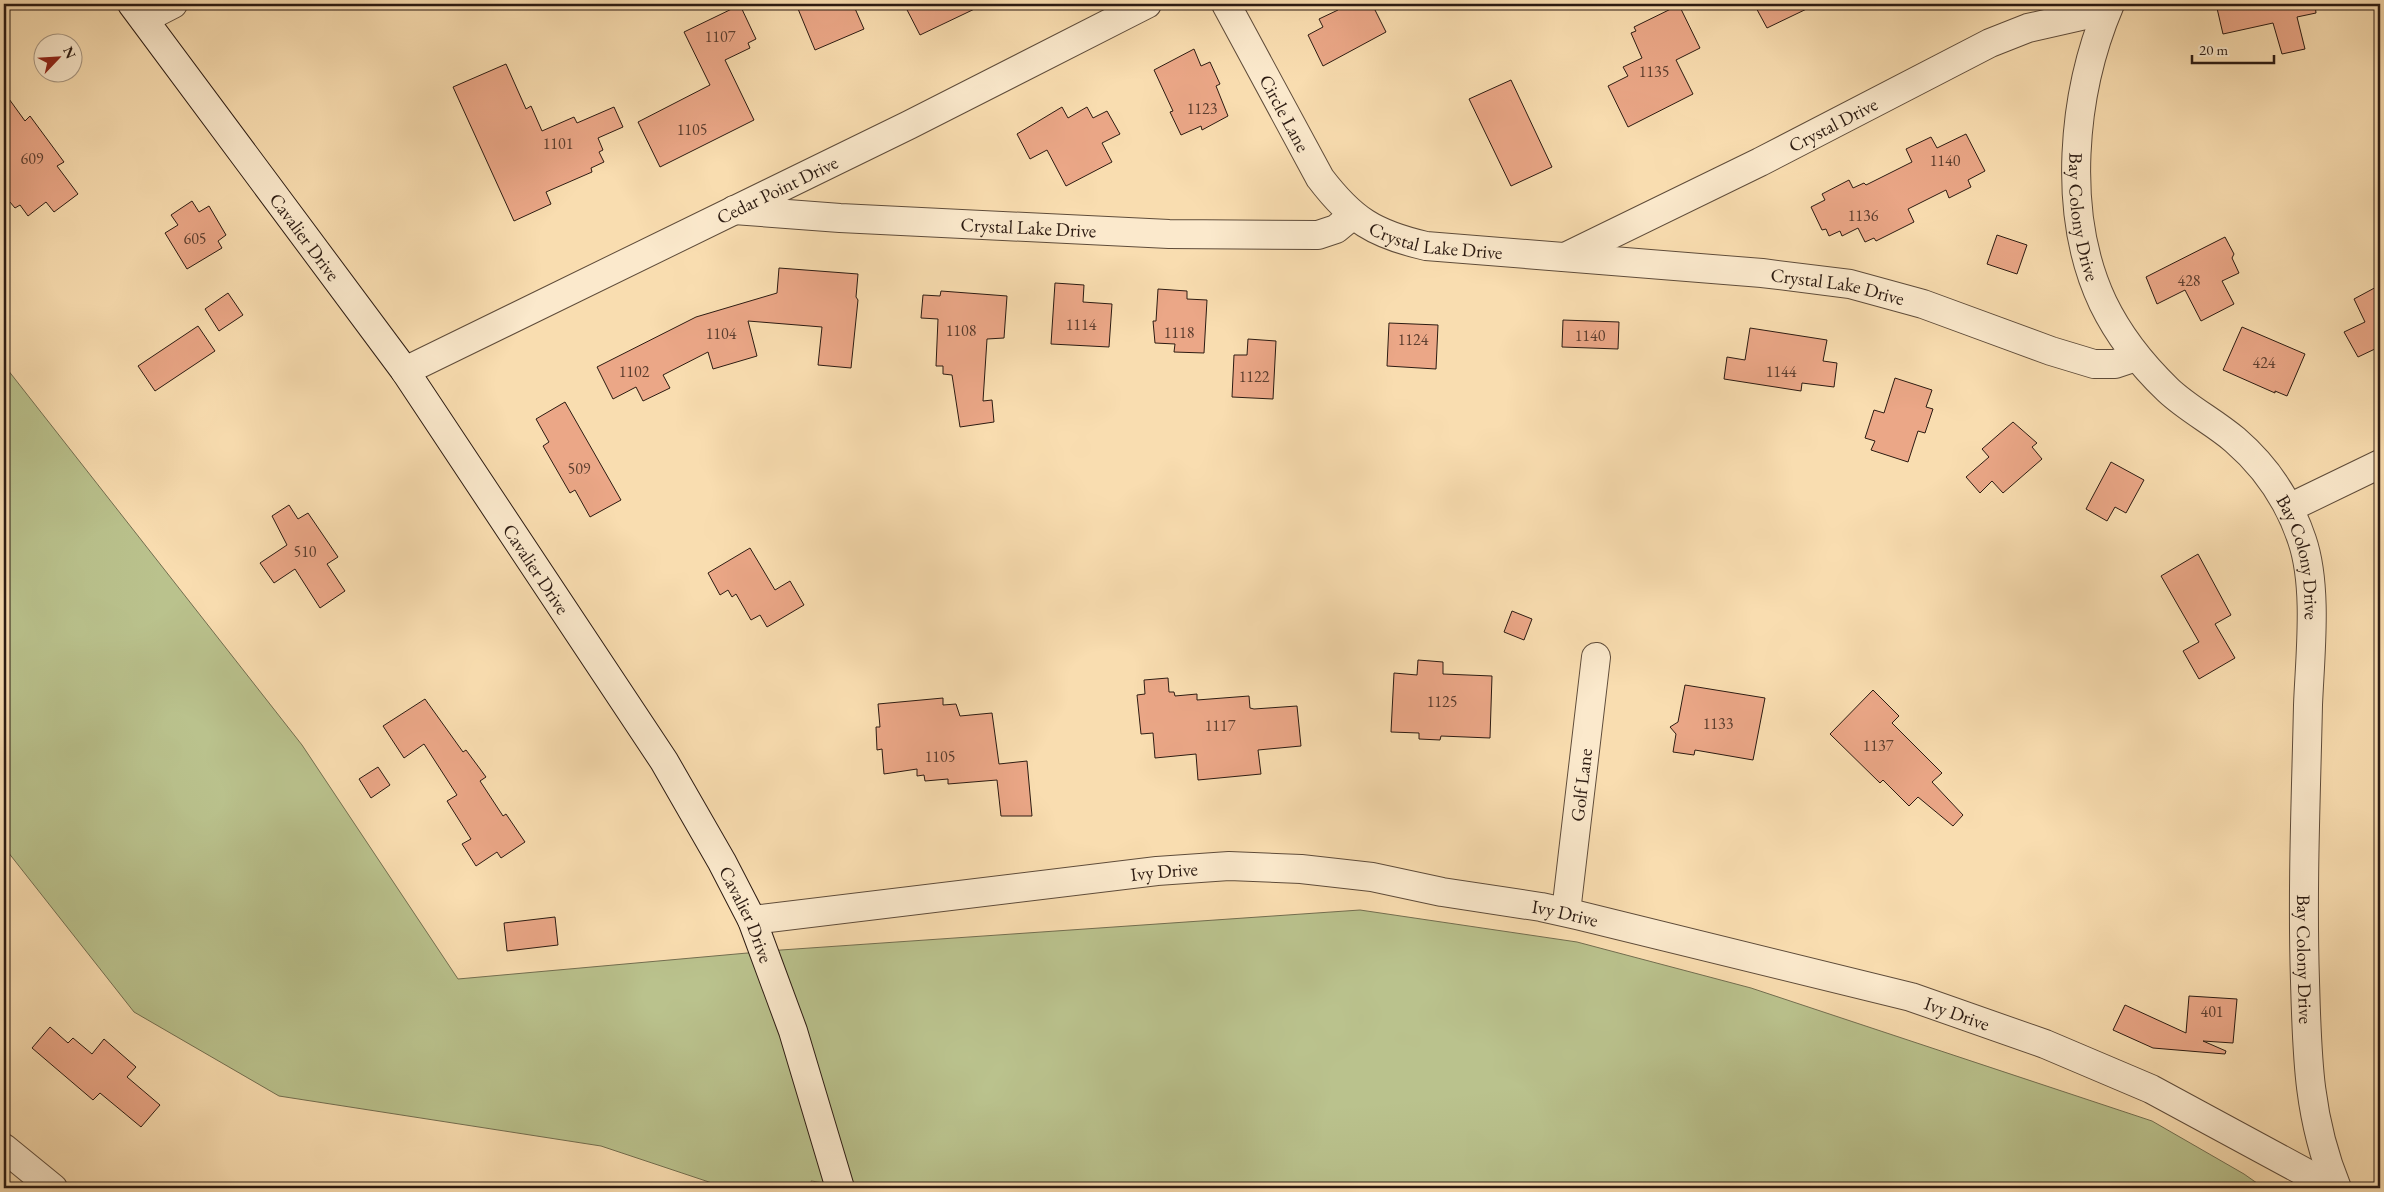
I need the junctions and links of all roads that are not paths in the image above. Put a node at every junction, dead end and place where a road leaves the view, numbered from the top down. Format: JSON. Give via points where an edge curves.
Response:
{"nodes":[{"id":1,"x":173,"y":4,"type":"edge"},
{"id":2,"x":1147,"y":4,"type":"edge"},
{"id":3,"x":1226,"y":4,"type":"edge"},
{"id":4,"x":2109,"y":7,"type":"edge"},
{"id":5,"x":138,"y":12,"type":"edge"},
{"id":6,"x":732,"y":210,"type":"junction"},
{"id":7,"x":1353,"y":215,"type":"junction"},
{"id":8,"x":1564,"y":257,"type":"junction"},
{"id":9,"x":2136,"y":357,"type":"junction"},
{"id":10,"x":405,"y":371,"type":"junction"},
{"id":11,"x":2380,"y":464,"type":"edge"},
{"id":12,"x":2288,"y":508,"type":"junction"},
{"id":13,"x":1596,"y":657,"type":"dead end"},
{"id":14,"x":1566,"y":912,"type":"junction"},
{"id":15,"x":752,"y":920,"type":"junction"},
{"id":16,"x":4,"y":1148,"type":"edge"},
{"id":17,"x":53,"y":1188,"type":"edge"},
{"id":18,"x":840,"y":1188,"type":"edge"},
{"id":19,"x":2335,"y":1188,"type":"edge"}],
"edges":[{"from":1,"to":5,"type":"street"},
{"from":2,"to":6,"type":"street","name":"Cedar Point Drive","via":[[909,125]]},
{"from":3,"to":7,"type":"street","name":"Circle Lane","via":[[1320,178]]},
{"from":4,"to":8,"type":"street","name":"Crystal Drive","via":[[2028,28],[1990,43],[1760,162]]},
{"from":4,"to":9,"type":"street","name":"Bay Colony Drive","via":[[2093,50],[2082,100],[2077,141],[2077,192],[2084,248],[2094,280],[2104,304]]},
{"from":5,"to":10,"type":"street","name":"Cavalier Drive"},
{"from":6,"to":7,"type":"street","name":"Crystal Lake Drive","via":[[1169,234],[1318,235],[1336,229]]},
{"from":6,"to":10,"type":"street","name":"Cedar Point Drive"},
{"from":7,"to":8,"type":"street","name":"Crystal Lake Drive","via":[[1396,239],[1426,246]]},
{"from":8,"to":9,"type":"street","name":"Crystal Lake Drive","via":[[1762,272],[1858,285],[2094,364],[2115,364]]},
{"from":9,"to":12,"type":"street","name":"Bay Colony Drive","via":[[2170,392],[2255,460]]},
{"from":10,"to":15,"type":"street","name":"Cavalier Drive","via":[[664,761]]},
{"from":11,"to":12,"type":"street"},
{"from":12,"to":19,"type":"street","name":"Bay Colony Drive","via":[[2306,557],[2311,609],[2303,917],[2307,1067],[2316,1126]]},
{"from":13,"to":14,"type":"street","name":"Golf Lane"},
{"from":14,"to":15,"type":"street","name":"Ivy Drive","via":[[1372,877],[1300,868],[1229,866],[1157,871]]},
{"from":14,"to":19,"type":"street","name":"Ivy Drive","via":[[1912,997],[2045,1044],[2150,1089]]},
{"from":15,"to":18,"type":"street","name":"Cavalier Drive","via":[[793,1031]]},
{"from":16,"to":17,"type":"street"}]}
